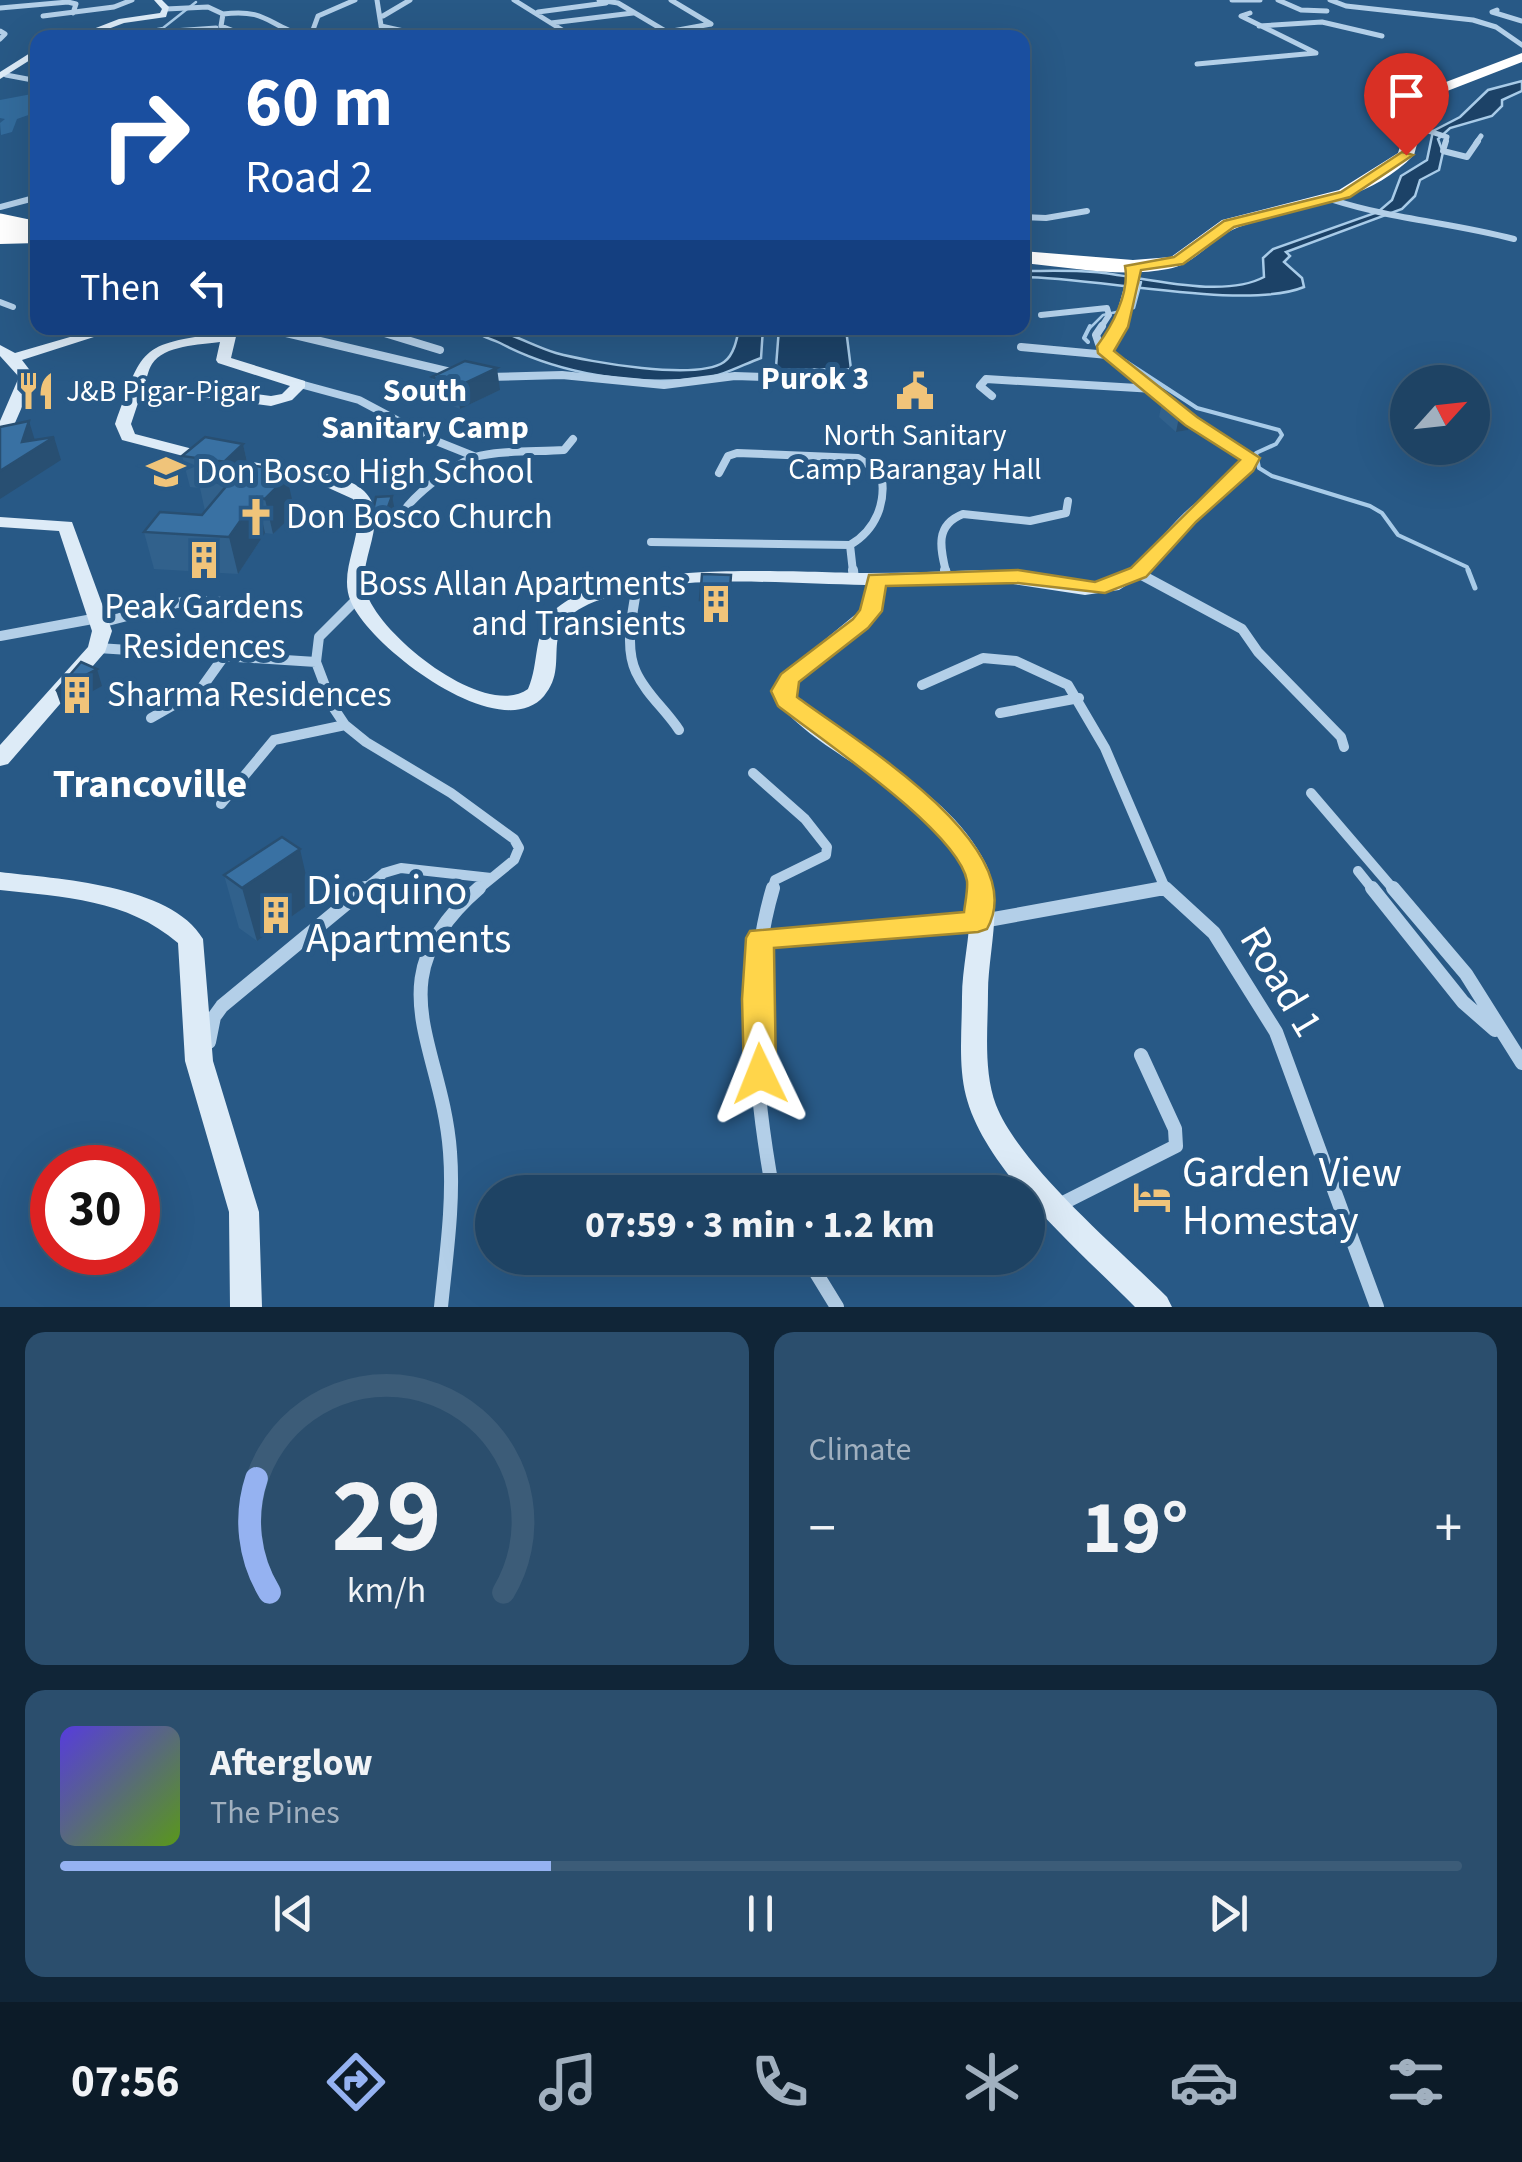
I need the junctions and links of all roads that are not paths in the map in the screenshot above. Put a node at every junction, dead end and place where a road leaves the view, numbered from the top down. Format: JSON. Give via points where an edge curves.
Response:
{"nodes":[{"id":1,"x":113,"y":0,"type":"edge"},
{"id":2,"x":132,"y":0,"type":"edge"},
{"id":3,"x":158,"y":0,"type":"edge"},
{"id":4,"x":355,"y":0,"type":"edge"},
{"id":5,"x":377,"y":0,"type":"edge"},
{"id":6,"x":410,"y":0,"type":"edge"},
{"id":7,"x":514,"y":0,"type":"edge"},
{"id":8,"x":599,"y":0,"type":"edge"},
{"id":9,"x":671,"y":0,"type":"edge"},
{"id":10,"x":1232,"y":0,"type":"edge"},
{"id":11,"x":1260,"y":0,"type":"edge"},
{"id":12,"x":1278,"y":0,"type":"edge"},
{"id":13,"x":1320,"y":0,"type":"edge"},
{"id":14,"x":1330,"y":0,"type":"edge"},
{"id":15,"x":608,"y":2,"type":"junction"},
{"id":16,"x":0,"y":8,"type":"edge"},
{"id":17,"x":108,"y":8,"type":"junction"},
{"id":18,"x":166,"y":9,"type":"junction"},
{"id":19,"x":1497,"y":10,"type":"dead end"},
{"id":20,"x":538,"y":12,"type":"junction"},
{"id":21,"x":73,"y":13,"type":"junction"},
{"id":22,"x":633,"y":13,"type":"junction"},
{"id":23,"x":1250,"y":13,"type":"dead end"},
{"id":24,"x":223,"y":14,"type":"junction"},
{"id":25,"x":43,"y":16,"type":"dead end"},
{"id":26,"x":382,"y":16,"type":"junction"},
{"id":27,"x":1522,"y":21,"type":"edge"},
{"id":28,"x":550,"y":23,"type":"junction"},
{"id":29,"x":381,"y":26,"type":"junction"},
{"id":30,"x":1259,"y":26,"type":"junction"},
{"id":31,"x":219,"y":27,"type":"junction"},
{"id":32,"x":0,"y":30,"type":"edge"},
{"id":33,"x":95,"y":30,"type":"edge"},
{"id":34,"x":184,"y":30,"type":"edge"},
{"id":35,"x":211,"y":30,"type":"edge"},
{"id":36,"x":228,"y":30,"type":"edge"},
{"id":37,"x":286,"y":30,"type":"edge"},
{"id":38,"x":311,"y":30,"type":"edge"},
{"id":39,"x":382,"y":30,"type":"edge"},
{"id":40,"x":399,"y":30,"type":"edge"},
{"id":41,"x":562,"y":30,"type":"edge"},
{"id":42,"x":663,"y":30,"type":"edge"},
{"id":43,"x":682,"y":30,"type":"edge"},
{"id":44,"x":1382,"y":36,"type":"dead end"},
{"id":45,"x":0,"y":39,"type":"edge"},
{"id":46,"x":1522,"y":45,"type":"edge"},
{"id":47,"x":30,"y":55,"type":"edge"},
{"id":48,"x":1522,"y":58,"type":"edge"},
{"id":49,"x":1197,"y":64,"type":"dead end"},
{"id":50,"x":3,"y":76,"type":"edge"},
{"id":51,"x":30,"y":80,"type":"edge"},
{"id":52,"x":1400,"y":122,"type":"junction"},
{"id":53,"x":1481,"y":136,"type":"dead end"},
{"id":54,"x":30,"y":200,"type":"edge"},
{"id":55,"x":1333,"y":200,"type":"junction"},
{"id":56,"x":0,"y":207,"type":"edge"},
{"id":57,"x":1087,"y":211,"type":"dead end"},
{"id":58,"x":1030,"y":217,"type":"edge"},
{"id":59,"x":1514,"y":239,"type":"dead end"},
{"id":60,"x":1030,"y":258,"type":"edge"},
{"id":61,"x":1134,"y":271,"type":"junction"},
{"id":62,"x":0,"y":302,"type":"edge"},
{"id":63,"x":12,"y":307,"type":"dead end"},
{"id":64,"x":1042,"y":315,"type":"dead end"},
{"id":65,"x":1112,"y":315,"type":"junction"},
{"id":66,"x":86,"y":335,"type":"edge"},
{"id":67,"x":218,"y":335,"type":"edge"},
{"id":68,"x":229,"y":335,"type":"edge"},
{"id":69,"x":296,"y":335,"type":"edge"},
{"id":70,"x":391,"y":335,"type":"edge"},
{"id":71,"x":1021,"y":346,"type":"dead end"},
{"id":72,"x":440,"y":350,"type":"dead end"},
{"id":73,"x":1106,"y":350,"type":"junction"},
{"id":74,"x":7,"y":354,"type":"edge"},
{"id":75,"x":764,"y":377,"type":"dead end"},
{"id":76,"x":300,"y":384,"type":"junction"},
{"id":77,"x":1156,"y":389,"type":"junction"},
{"id":78,"x":134,"y":392,"type":"junction"},
{"id":79,"x":992,"y":396,"type":"dead end"},
{"id":80,"x":0,"y":439,"type":"edge"},
{"id":81,"x":573,"y":439,"type":"dead end"},
{"id":82,"x":476,"y":457,"type":"junction"},
{"id":83,"x":225,"y":461,"type":"edge"},
{"id":84,"x":244,"y":465,"type":"edge"},
{"id":85,"x":719,"y":473,"type":"dead end"},
{"id":86,"x":1068,"y":501,"type":"dead end"},
{"id":87,"x":0,"y":522,"type":"edge"},
{"id":88,"x":397,"y":522,"type":"dead end"},
{"id":89,"x":651,"y":542,"type":"dead end"},
{"id":90,"x":850,"y":545,"type":"junction"},
{"id":91,"x":1138,"y":572,"type":"junction"},
{"id":92,"x":947,"y":576,"type":"junction"},
{"id":93,"x":865,"y":579,"type":"junction"},
{"id":94,"x":638,"y":585,"type":"junction"},
{"id":95,"x":357,"y":599,"type":"junction"},
{"id":96,"x":290,"y":606,"type":"dead end"},
{"id":97,"x":99,"y":621,"type":"junction"},
{"id":98,"x":0,"y":636,"type":"edge"},
{"id":99,"x":98,"y":648,"type":"junction"},
{"id":100,"x":225,"y":655,"type":"junction"},
{"id":101,"x":316,"y":662,"type":"junction"},
{"id":102,"x":922,"y":685,"type":"dead end"},
{"id":103,"x":1078,"y":698,"type":"junction"},
{"id":104,"x":1000,"y":713,"type":"dead end"},
{"id":105,"x":151,"y":718,"type":"dead end"},
{"id":106,"x":345,"y":725,"type":"junction"},
{"id":107,"x":679,"y":730,"type":"dead end"},
{"id":108,"x":1344,"y":747,"type":"dead end"},
{"id":109,"x":0,"y":760,"type":"edge"},
{"id":110,"x":753,"y":773,"type":"dead end"},
{"id":111,"x":1311,"y":793,"type":"dead end"},
{"id":112,"x":221,"y":804,"type":"dead end"},
{"id":113,"x":1358,"y":871,"type":"dead end"},
{"id":114,"x":491,"y":878,"type":"junction"},
{"id":115,"x":0,"y":881,"type":"edge"},
{"id":116,"x":1164,"y":888,"type":"junction"},
{"id":117,"x":978,"y":922,"type":"junction"},
{"id":118,"x":760,"y":938,"type":"junction"},
{"id":119,"x":1503,"y":1037,"type":"junction"},
{"id":120,"x":1141,"y":1055,"type":"dead end"},
{"id":121,"x":1521,"y":1059,"type":"edge"},
{"id":122,"x":199,"y":1060,"type":"junction"},
{"id":123,"x":770,"y":1175,"type":"edge"},
{"id":124,"x":1058,"y":1205,"type":"junction"},
{"id":125,"x":817,"y":1275,"type":"edge"},
{"id":126,"x":246,"y":1307,"type":"edge"},
{"id":127,"x":441,"y":1307,"type":"edge"},
{"id":128,"x":836,"y":1307,"type":"edge"},
{"id":129,"x":1156,"y":1307,"type":"edge"},
{"id":130,"x":1377,"y":1307,"type":"edge"}],
"edges":[{"from":1,"to":17,"type":"street"},
{"from":2,"to":17,"type":"street"},
{"from":3,"to":18,"type":"street"},
{"from":4,"to":38,"type":"street","via":[[325,9]]},
{"from":5,"to":26,"type":"street"},
{"from":6,"to":26,"type":"street"},
{"from":7,"to":20,"type":"street"},
{"from":8,"to":15,"type":"street"},
{"from":9,"to":43,"type":"street","via":[[711,24]]},
{"from":10,"to":11,"type":"street"},
{"from":12,"to":13,"type":"street","via":[[1327,11]]},
{"from":14,"to":46,"type":"street","via":[[1473,20],[1496,26]]},
{"from":15,"to":20,"type":"street"},
{"from":15,"to":22,"type":"street"},
{"from":16,"to":21,"type":"street","via":[[68,2],[76,4]]},
{"from":17,"to":21,"type":"street"},
{"from":18,"to":24,"type":"street","via":[[199,6]]},
{"from":18,"to":33,"type":"street","via":[[158,17]]},
{"from":19,"to":27,"type":"street","via":[[1493,14]]},
{"from":20,"to":28,"type":"street"},
{"from":21,"to":25,"type":"street"},
{"from":22,"to":28,"type":"street"},
{"from":22,"to":42,"type":"street"},
{"from":23,"to":30,"type":"street","via":[[1240,16]]},
{"from":24,"to":31,"type":"street"},
{"from":24,"to":37,"type":"street","via":[[253,10]]},
{"from":26,"to":29,"type":"street"},
{"from":28,"to":41,"type":"street"},
{"from":29,"to":39,"type":"street"},
{"from":29,"to":40,"type":"street"},
{"from":30,"to":44,"type":"street","via":[[1312,20]]},
{"from":30,"to":49,"type":"street","via":[[1316,53]]},
{"from":31,"to":34,"type":"street"},
{"from":31,"to":35,"type":"street"},
{"from":31,"to":36,"type":"street"},
{"from":32,"to":45,"type":"street"},
{"from":47,"to":50,"type":"street"},
{"from":48,"to":52,"type":"highway","via":[[1401,104],[1394,112]]},
{"from":50,"to":51,"type":"street"},
{"from":52,"to":53,"type":"street","via":[[1448,138],[1445,153],[1462,157]]},
{"from":52,"to":55,"type":"highway","via":[[1412,142],[1406,155]]},
{"from":54,"to":56,"type":"street"},
{"from":55,"to":59,"type":"street"},
{"from":55,"to":61,"type":"highway","via":[[1229,224],[1178,261]]},
{"from":57,"to":58,"type":"street"},
{"from":60,"to":61,"type":"highway"},
{"from":61,"to":65,"type":"street"},
{"from":62,"to":63,"type":"street"},
{"from":64,"to":65,"type":"street"},
{"from":65,"to":73,"type":"street"},
{"from":66,"to":74,"type":"street"},
{"from":67,"to":78,"type":"street","via":[[151,355]]},
{"from":68,"to":76,"type":"street","via":[[222,360]]},
{"from":69,"to":75,"type":"street","via":[[472,376],[562,375],[664,385]]},
{"from":70,"to":72,"type":"street"},
{"from":71,"to":73,"type":"street"},
{"from":73,"to":77,"type":"street"},
{"from":74,"to":80,"type":"street","via":[[27,377]]},
{"from":76,"to":78,"type":"street","via":[[276,400]]},
{"from":76,"to":82,"type":"street","via":[[360,400]]},
{"from":77,"to":79,"type":"street","via":[[986,379],[980,386]]},
{"from":77,"to":91,"type":"street","via":[[1191,421],[1250,458]]},
{"from":78,"to":83,"type":"street","via":[[123,424],[128,438]]},
{"from":81,"to":82,"type":"street","via":[[564,450]]},
{"from":82,"to":88,"type":"street","via":[[415,496]]},
{"from":84,"to":95,"type":"street","via":[[344,486],[362,498]]},
{"from":85,"to":90,"type":"street","via":[[728,456],[756,451],[858,458],[876,466],[882,475],[876,524]]},
{"from":86,"to":92,"type":"street","via":[[1066,513],[1030,522],[952,517],[941,528]]},
{"from":87,"to":97,"type":"street","via":[[66,526]]},
{"from":89,"to":90,"type":"street"},
{"from":90,"to":93,"type":"street"},
{"from":91,"to":92,"type":"street","via":[[1097,588],[1018,576]]},
{"from":91,"to":108,"type":"street","via":[[1242,629],[1342,737]]},
{"from":92,"to":93,"type":"street"},
{"from":93,"to":94,"type":"street"},
{"from":93,"to":117,"type":"street","via":[[871,611],[789,678],[782,697],[951,832],[980,880]]},
{"from":94,"to":95,"type":"street","via":[[592,596],[559,617],[548,637],[543,684],[526,698],[498,700],[444,680],[388,640]]},
{"from":94,"to":107,"type":"street","via":[[633,662]]},
{"from":95,"to":101,"type":"street","via":[[319,637]]},
{"from":96,"to":97,"type":"street","via":[[189,600]]},
{"from":97,"to":98,"type":"street"},
{"from":97,"to":99,"type":"street"},
{"from":99,"to":100,"type":"street"},
{"from":99,"to":109,"type":"street"},
{"from":100,"to":101,"type":"street"},
{"from":100,"to":105,"type":"street","via":[[200,690]]},
{"from":101,"to":106,"type":"street"},
{"from":102,"to":103,"type":"street","via":[[983,658],[1042,671]]},
{"from":103,"to":104,"type":"street"},
{"from":103,"to":116,"type":"street"},
{"from":106,"to":112,"type":"street","via":[[274,740]]},
{"from":106,"to":114,"type":"street","via":[[514,838],[514,860]]},
{"from":110,"to":118,"type":"street","via":[[827,847],[814,864],[775,880]]},
{"from":111,"to":119,"type":"street","via":[[1466,974]]},
{"from":113,"to":119,"type":"street","via":[[1463,1002]]},
{"from":114,"to":122,"type":"street","via":[[384,872],[222,1006]]},
{"from":114,"to":127,"type":"street","via":[[435,934],[420,970],[421,1020],[448,1134]]},
{"from":115,"to":122,"type":"street","via":[[116,900],[177,926],[190,939]]},
{"from":116,"to":117,"type":"street"},
{"from":116,"to":130,"type":"street","name":"Road 1","via":[[1186,900],[1276,1032]]},
{"from":117,"to":118,"type":"street"},
{"from":117,"to":124,"type":"street","via":[[977,1076],[983,1106],[1019,1163]]},
{"from":118,"to":123,"type":"street","via":[[760,1074]]},
{"from":119,"to":121,"type":"street"},
{"from":120,"to":124,"type":"street","via":[[1175,1129],[1176,1146]]},
{"from":122,"to":126,"type":"street","via":[[244,1212]]},
{"from":124,"to":129,"type":"street"},
{"from":125,"to":128,"type":"street"}]}
